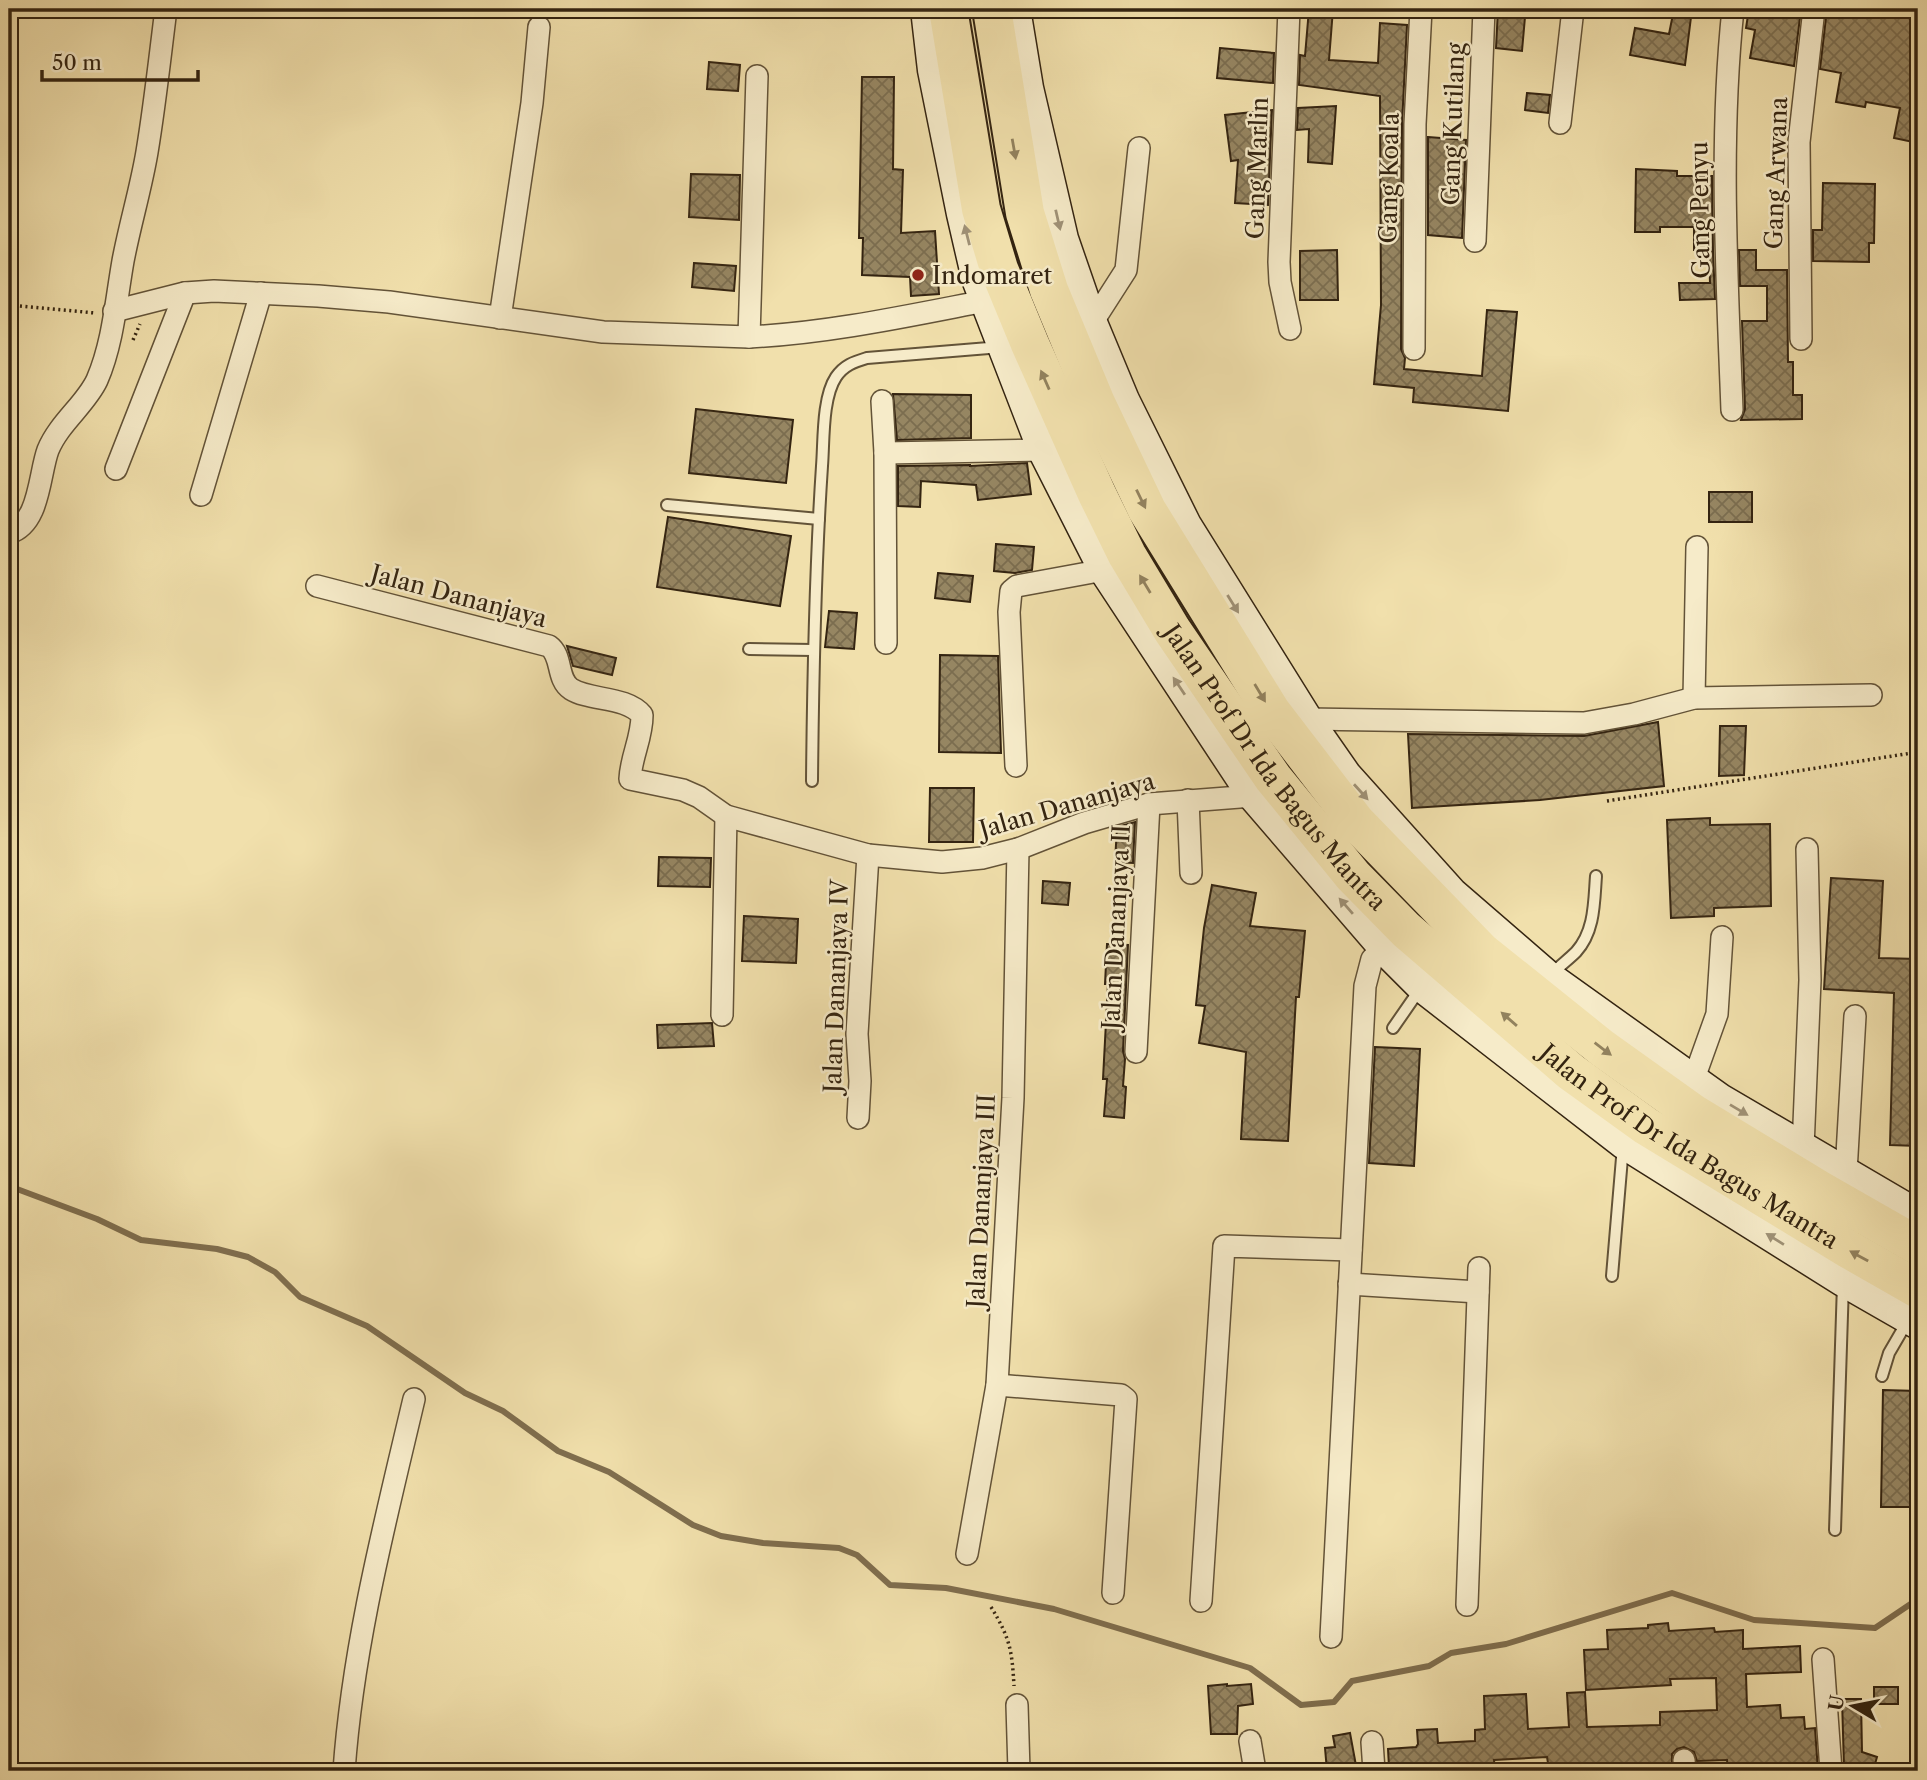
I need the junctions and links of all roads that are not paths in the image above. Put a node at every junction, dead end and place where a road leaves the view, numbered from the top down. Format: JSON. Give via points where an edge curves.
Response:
{"nodes":[{"id":1,"x":166,"y":9,"type":"edge"},
{"id":2,"x":926,"y":9,"type":"edge"},
{"id":3,"x":948,"y":9,"type":"edge"},
{"id":4,"x":992,"y":9,"type":"edge"},
{"id":5,"x":1015,"y":9,"type":"edge"},
{"id":6,"x":1289,"y":9,"type":"edge"},
{"id":7,"x":1421,"y":9,"type":"edge"},
{"id":8,"x":1484,"y":9,"type":"edge"},
{"id":9,"x":1573,"y":9,"type":"edge"},
{"id":10,"x":1733,"y":9,"type":"edge"},
{"id":11,"x":1814,"y":9,"type":"edge"},
{"id":12,"x":539,"y":26,"type":"dead end"},
{"id":13,"x":757,"y":76,"type":"dead end"},
{"id":14,"x":1560,"y":123,"type":"dead end"},
{"id":15,"x":1139,"y":148,"type":"dead end"},
{"id":16,"x":1475,"y":241,"type":"dead end"},
{"id":17,"x":185,"y":293,"type":"junction"},
{"id":18,"x":261,"y":293,"type":"junction"},
{"id":19,"x":985,"y":301,"type":"junction"},
{"id":20,"x":114,"y":311,"type":"junction"},
{"id":21,"x":500,"y":318,"type":"junction"},
{"id":22,"x":1091,"y":323,"type":"junction"},
{"id":23,"x":1290,"y":329,"type":"dead end"},
{"id":24,"x":749,"y":337,"type":"junction"},
{"id":25,"x":1801,"y":339,"type":"dead end"},
{"id":26,"x":1016,"y":346,"type":"junction"},
{"id":27,"x":1414,"y":349,"type":"dead end"},
{"id":28,"x":882,"y":401,"type":"dead end"},
{"id":29,"x":1732,"y":410,"type":"dead end"},
{"id":30,"x":1128,"y":440,"type":"junction"},
{"id":31,"x":1043,"y":450,"type":"junction"},
{"id":32,"x":885,"y":453,"type":"junction"},
{"id":33,"x":116,"y":469,"type":"dead end"},
{"id":34,"x":201,"y":495,"type":"dead end"},
{"id":35,"x":667,"y":505,"type":"dead end"},
{"id":36,"x":819,"y":519,"type":"junction"},
{"id":37,"x":9,"y":533,"type":"edge"},
{"id":38,"x":1698,"y":547,"type":"dead end"},
{"id":39,"x":1104,"y":570,"type":"junction"},
{"id":40,"x":317,"y":586,"type":"dead end"},
{"id":41,"x":886,"y":643,"type":"dead end"},
{"id":42,"x":749,"y":649,"type":"dead end"},
{"id":43,"x":813,"y":650,"type":"junction"},
{"id":44,"x":1871,"y":695,"type":"dead end"},
{"id":45,"x":1694,"y":698,"type":"junction"},
{"id":46,"x":1307,"y":719,"type":"junction"},
{"id":47,"x":1016,"y":765,"type":"dead end"},
{"id":48,"x":811,"y":781,"type":"dead end"},
{"id":49,"x":1253,"y":796,"type":"junction"},
{"id":50,"x":1188,"y":800,"type":"junction"},
{"id":51,"x":1149,"y":804,"type":"junction"},
{"id":52,"x":726,"y":816,"type":"junction"},
{"id":53,"x":1018,"y":849,"type":"junction"},
{"id":54,"x":1807,"y":849,"type":"dead end"},
{"id":55,"x":867,"y":855,"type":"junction"},
{"id":56,"x":1191,"y":873,"type":"dead end"},
{"id":57,"x":1596,"y":876,"type":"dead end"},
{"id":58,"x":1445,"y":901,"type":"junction"},
{"id":59,"x":1722,"y":937,"type":"dead end"},
{"id":60,"x":1404,"y":959,"type":"junction"},
{"id":61,"x":1549,"y":977,"type":"junction"},
{"id":62,"x":722,"y":1014,"type":"dead end"},
{"id":63,"x":1855,"y":1016,"type":"dead end"},
{"id":64,"x":1393,"y":1027,"type":"dead end"},
{"id":65,"x":1136,"y":1052,"type":"dead end"},
{"id":66,"x":1693,"y":1081,"type":"junction"},
{"id":67,"x":858,"y":1118,"type":"dead end"},
{"id":68,"x":1623,"y":1143,"type":"junction"},
{"id":69,"x":1802,"y":1148,"type":"junction"},
{"id":70,"x":1918,"y":1174,"type":"edge"},
{"id":71,"x":1822,"y":1195,"type":"junction"},
{"id":72,"x":1917,"y":1224,"type":"edge"},
{"id":73,"x":1351,"y":1251,"type":"junction"},
{"id":74,"x":1479,"y":1268,"type":"dead end"},
{"id":75,"x":1612,"y":1276,"type":"dead end"},
{"id":76,"x":1843,"y":1281,"type":"junction"},
{"id":77,"x":1349,"y":1284,"type":"junction"},
{"id":78,"x":1478,"y":1292,"type":"junction"},
{"id":79,"x":1915,"y":1311,"type":"edge"},
{"id":80,"x":1882,"y":1376,"type":"dead end"},
{"id":81,"x":997,"y":1385,"type":"junction"},
{"id":82,"x":414,"y":1399,"type":"dead end"},
{"id":83,"x":1835,"y":1530,"type":"dead end"},
{"id":84,"x":968,"y":1553,"type":"dead end"},
{"id":85,"x":1113,"y":1593,"type":"dead end"},
{"id":86,"x":1201,"y":1601,"type":"dead end"},
{"id":87,"x":1467,"y":1605,"type":"dead end"},
{"id":88,"x":1331,"y":1637,"type":"dead end"},
{"id":89,"x":1823,"y":1659,"type":"dead end"},
{"id":90,"x":1017,"y":1705,"type":"road end"},
{"id":91,"x":1251,"y":1741,"type":"dead end"},
{"id":92,"x":1372,"y":1742,"type":"dead end"},
{"id":93,"x":344,"y":1771,"type":"edge"},
{"id":94,"x":1018,"y":1771,"type":"edge"},
{"id":95,"x":1255,"y":1771,"type":"edge"},
{"id":96,"x":1374,"y":1771,"type":"edge"},
{"id":97,"x":1831,"y":1771,"type":"edge"}],
"edges":[{"from":1,"to":20,"type":"street","via":[[147,154]]},
{"from":19,"to":2,"type":"street","one_way":true,"via":[[962,214],[933,70]]},
{"from":3,"to":26,"type":"highway","name":"Jalan Prof Dr Ida Bagus Mantra","via":[[981,209]]},
{"from":4,"to":30,"type":"highway","name":"Jalan Prof Dr Ida Bagus Mantra","one_way":true,"via":[[1025,213],[1049,290],[1096,403]]},
{"from":5,"to":22,"type":"street","one_way":true,"via":[[1063,239]]},
{"from":6,"to":23,"type":"street","name":"Gang Marlin","via":[[1279,262]]},
{"from":7,"to":27,"type":"street","name":"Gang Koala"},
{"from":8,"to":16,"type":"street","name":"Gang Kutilang"},
{"from":9,"to":14,"type":"street"},
{"from":10,"to":29,"type":"street","name":"Gang Penyu","via":[[1724,215]]},
{"from":11,"to":25,"type":"street","name":"Gang Arwana","via":[[1799,142]]},
{"from":12,"to":21,"type":"street"},
{"from":13,"to":24,"type":"street"},
{"from":15,"to":22,"type":"street","via":[[1126,270]]},
{"from":17,"to":18,"type":"street"},
{"from":17,"to":20,"type":"street"},
{"from":17,"to":33,"type":"street"},
{"from":18,"to":21,"type":"street","via":[[389,302]]},
{"from":18,"to":34,"type":"street"},
{"from":19,"to":24,"type":"street","via":[[800,334]]},
{"from":19,"to":26,"type":"street"},
{"from":20,"to":37,"type":"street","via":[[109,346],[96,383],[66,419],[49,449],[39,494],[29,514]]},
{"from":21,"to":24,"type":"street","via":[[603,332]]},
{"from":22,"to":30,"type":"street"},
{"from":26,"to":31,"type":"street"},
{"from":26,"to":36,"type":"lane","via":[[867,358],[847,365],[835,378],[828,402]]},
{"from":60,"to":26,"type":"highway","name":"Jalan Prof Dr Ida Bagus Mantra","one_way":true,"via":[[1353,876],[1273,778],[1172,630]]},
{"from":28,"to":32,"type":"street"},
{"from":30,"to":46,"type":"street","one_way":true},
{"from":30,"to":58,"type":"highway","name":"Jalan Prof Dr Ida Bagus Mantra","one_way":true,"via":[[1147,510],[1271,711],[1356,822]]},
{"from":31,"to":32,"type":"street"},
{"from":31,"to":39,"type":"street"},
{"from":32,"to":41,"type":"street"},
{"from":35,"to":36,"type":"lane"},
{"from":36,"to":43,"type":"lane"},
{"from":38,"to":45,"type":"street"},
{"from":39,"to":47,"type":"street","via":[[1017,586],[1011,591]]},
{"from":49,"to":39,"type":"street","one_way":true},
{"from":40,"to":52,"type":"street","name":"Jalan Dananjaya","via":[[549,646],[556,651],[564,681],[571,689],[626,705],[642,715],[630,779],[683,790]]},
{"from":42,"to":43,"type":"lane"},
{"from":43,"to":48,"type":"lane"},
{"from":44,"to":45,"type":"street"},
{"from":45,"to":46,"type":"street","via":[[1584,723]]},
{"from":46,"to":58,"type":"street","one_way":true},
{"from":49,"to":50,"type":"street","name":"Jalan Dananjaya"},
{"from":60,"to":49,"type":"street","one_way":true},
{"from":50,"to":51,"type":"street","name":"Jalan Dananjaya"},
{"from":50,"to":56,"type":"street"},
{"from":51,"to":53,"type":"street","name":"Jalan Dananjaya"},
{"from":51,"to":65,"type":"street","name":"Jalan Dananjaya II"},
{"from":52,"to":55,"type":"street","name":"Jalan Dananjaya"},
{"from":52,"to":62,"type":"street"},
{"from":53,"to":55,"type":"street","name":"Jalan Dananjaya","via":[[942,863]]},
{"from":53,"to":81,"type":"street","name":"Jalan Dananjaya III","via":[[1013,1098]]},
{"from":54,"to":69,"type":"street","via":[[1810,979]]},
{"from":55,"to":67,"type":"street","name":"Jalan Dananjaya IV","via":[[857,1034]]},
{"from":57,"to":61,"type":"lane","via":[[1586,937]]},
{"from":58,"to":61,"type":"street"},
{"from":58,"to":71,"type":"highway","name":"Jalan Prof Dr Ida Bagus Mantra","one_way":true,"via":[[1481,951],[1602,1048]]},
{"from":59,"to":66,"type":"street","via":[[1717,1014]]},
{"from":60,"to":64,"type":"lane"},
{"from":60,"to":68,"type":"street"},
{"from":71,"to":60,"type":"highway","name":"Jalan Prof Dr Ida Bagus Mantra","one_way":true,"via":[[1646,1126]]},
{"from":60,"to":73,"type":"street","via":[[1372,959],[1365,986]]},
{"from":61,"to":66,"type":"street"},
{"from":63,"to":71,"type":"street"},
{"from":66,"to":69,"type":"street","one_way":true},
{"from":68,"to":75,"type":"lane"},
{"from":76,"to":68,"type":"street","one_way":true},
{"from":69,"to":71,"type":"street"},
{"from":70,"to":72,"type":"lane"},
{"from":71,"to":72,"type":"highway","name":"Jalan Prof Dr Ida Bagus Mantra"},
{"from":79,"to":71,"type":"highway","name":"Jalan Prof Dr Ida Bagus Mantra","one_way":true},
{"from":73,"to":77,"type":"street"},
{"from":73,"to":86,"type":"street","via":[[1224,1246]]},
{"from":74,"to":78,"type":"street"},
{"from":76,"to":79,"type":"street"},
{"from":76,"to":83,"type":"lane"},
{"from":77,"to":78,"type":"street"},
{"from":77,"to":88,"type":"street"},
{"from":78,"to":87,"type":"street"},
{"from":79,"to":80,"type":"lane","via":[[1889,1353]]},
{"from":81,"to":84,"type":"street","name":"Jalan Dananjaya III"},
{"from":81,"to":85,"type":"street","via":[[1126,1399]]},
{"from":82,"to":93,"type":"street","via":[[375,1566],[348,1721]]},
{"from":89,"to":97,"type":"street"},
{"from":90,"to":94,"type":"street"},
{"from":91,"to":95,"type":"street"},
{"from":92,"to":96,"type":"street"}]}
